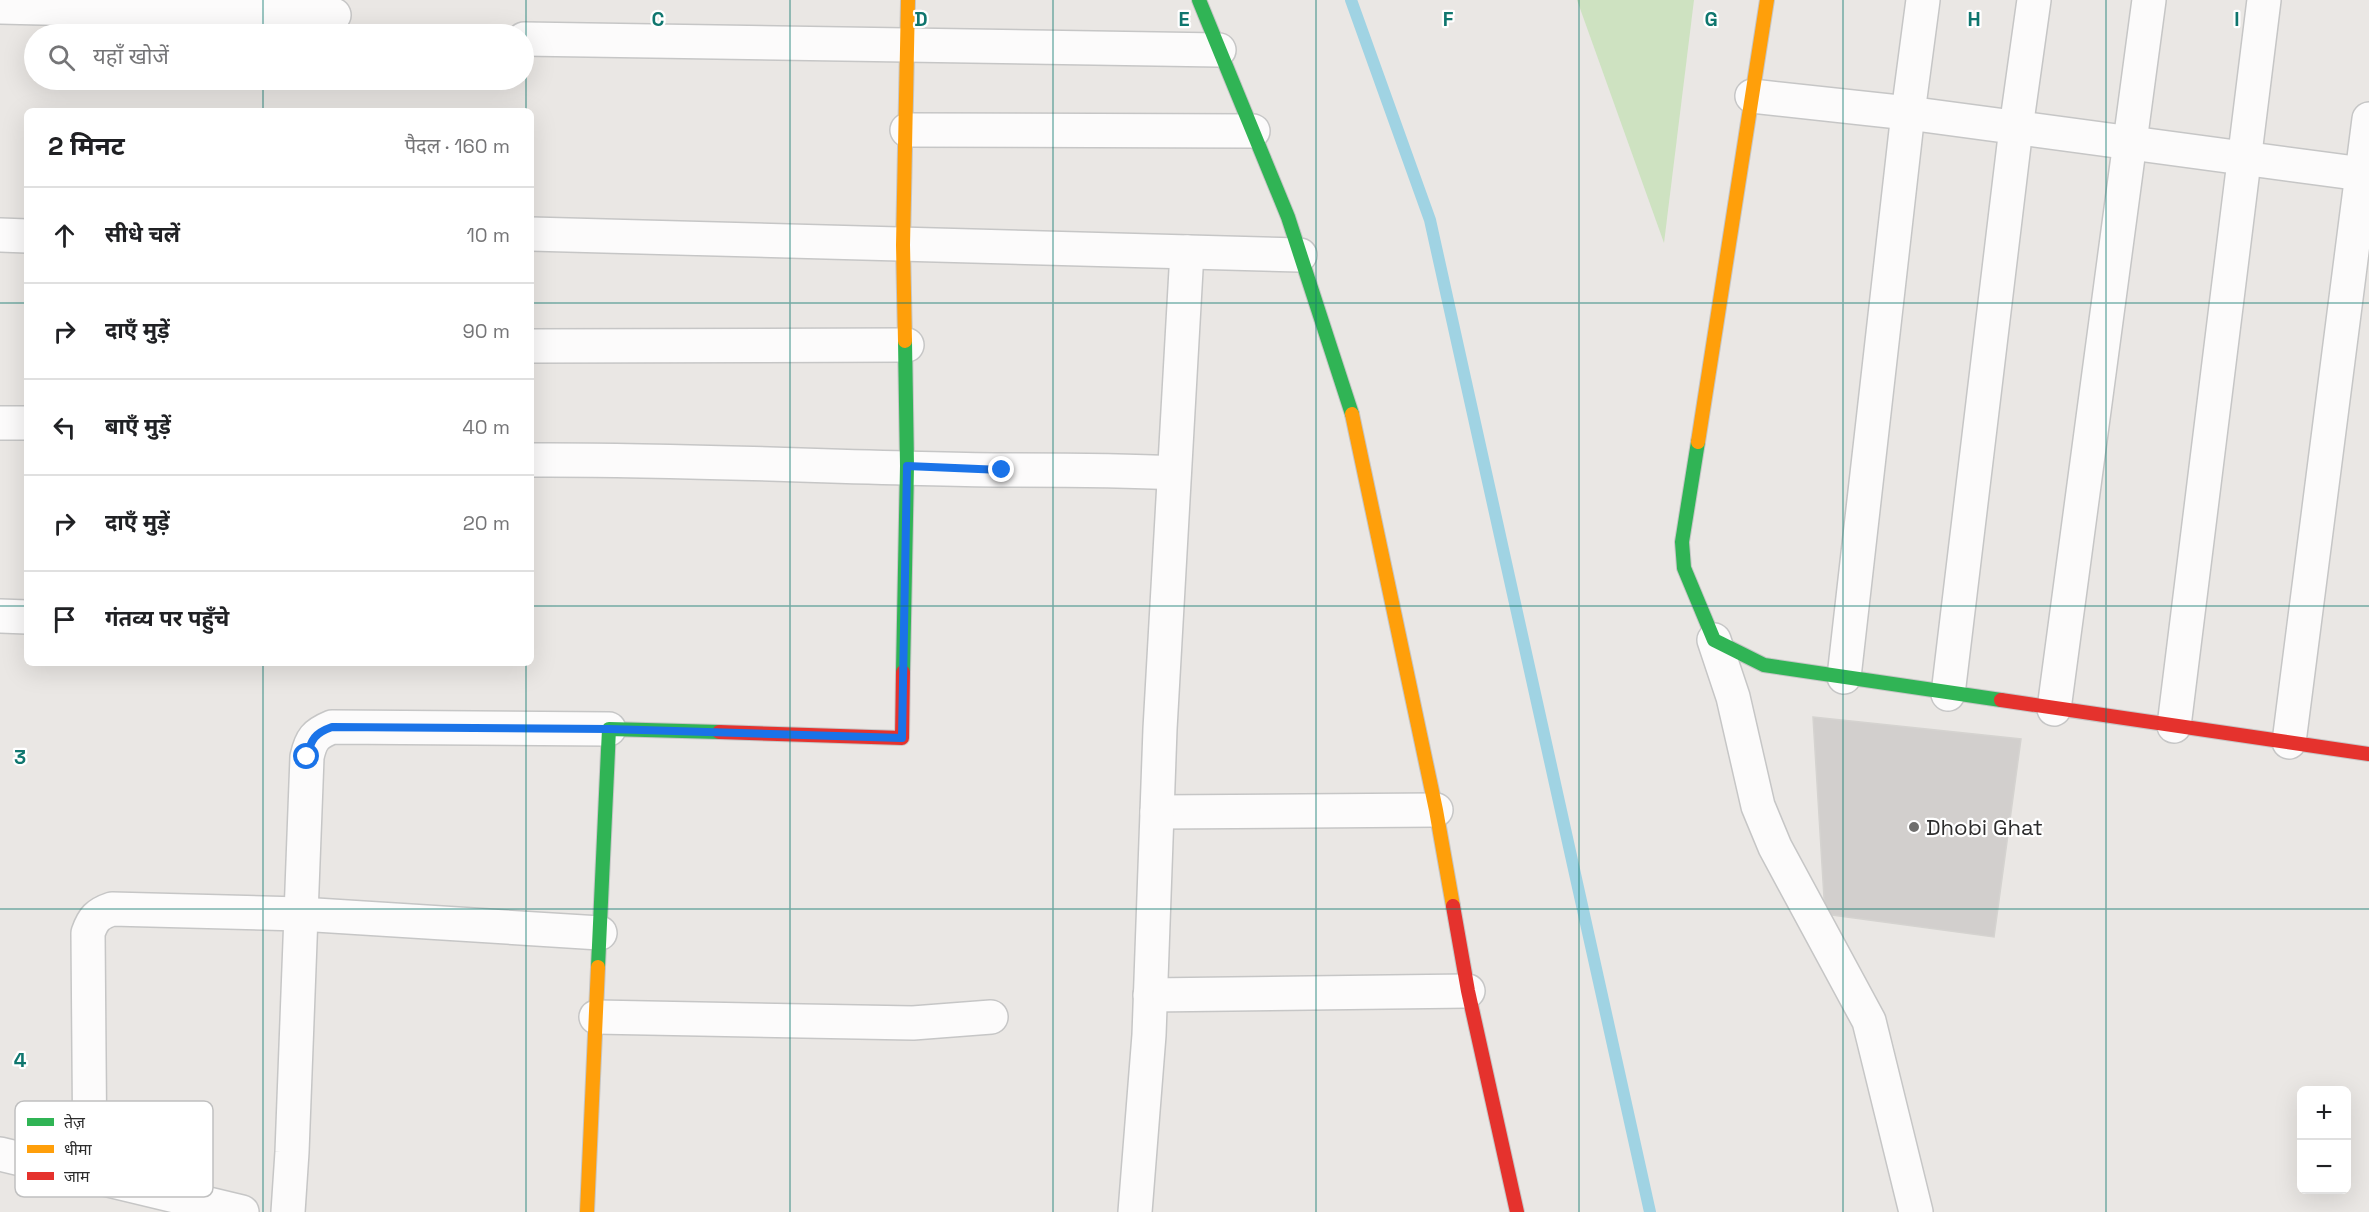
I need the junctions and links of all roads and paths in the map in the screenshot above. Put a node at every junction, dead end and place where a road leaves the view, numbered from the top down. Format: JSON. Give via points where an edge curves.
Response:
{"nodes":[{"id":1,"x":908,"y":0,"type":"edge"},
{"id":2,"x":1199,"y":0,"type":"edge"},
{"id":3,"x":1767,"y":0,"type":"edge"},
{"id":4,"x":1923,"y":0,"type":"edge"},
{"id":5,"x":2034,"y":0,"type":"edge"},
{"id":6,"x":2149,"y":0,"type":"edge"},
{"id":7,"x":2264,"y":0,"type":"edge"},
{"id":8,"x":223,"y":6,"type":"edge"},
{"id":9,"x":0,"y":7,"type":"edge"},
{"id":10,"x":334,"y":15,"type":"dead end"},
{"id":11,"x":534,"y":39,"type":"edge"},
{"id":12,"x":908,"y":45,"type":"junction"},
{"id":13,"x":1219,"y":50,"type":"junction"},
{"id":14,"x":1752,"y":96,"type":"junction"},
{"id":15,"x":1908,"y":113,"type":"junction"},
{"id":16,"x":2369,"y":118,"type":"edge"},
{"id":17,"x":2016,"y":128,"type":"junction"},
{"id":18,"x":907,"y":130,"type":"junction"},
{"id":19,"x":1253,"y":131,"type":"junction"},
{"id":20,"x":2131,"y":143,"type":"junction"},
{"id":21,"x":2246,"y":159,"type":"junction"},
{"id":22,"x":2366,"y":174,"type":"edge"},
{"id":23,"x":534,"y":234,"type":"edge"},
{"id":24,"x":0,"y":235,"type":"edge"},
{"id":25,"x":24,"y":236,"type":"edge"},
{"id":26,"x":903,"y":245,"type":"junction"},
{"id":27,"x":1186,"y":252,"type":"junction"},
{"id":28,"x":1300,"y":255,"type":"junction"},
{"id":29,"x":907,"y":345,"type":"junction"},
{"id":30,"x":534,"y":346,"type":"edge"},
{"id":31,"x":0,"y":423,"type":"edge"},
{"id":32,"x":24,"y":423,"type":"edge"},
{"id":33,"x":534,"y":460,"type":"edge"},
{"id":34,"x":907,"y":466,"type":"junction"},
{"id":35,"x":1174,"y":473,"type":"junction"},
{"id":36,"x":0,"y":616,"type":"edge"},
{"id":37,"x":24,"y":616,"type":"edge"},
{"id":38,"x":1714,"y":640,"type":"junction"},
{"id":39,"x":1844,"y":677,"type":"junction"},
{"id":40,"x":1948,"y":694,"type":"junction"},
{"id":41,"x":2054,"y":709,"type":"junction"},
{"id":42,"x":2174,"y":726,"type":"junction"},
{"id":43,"x":609,"y":729,"type":"junction"},
{"id":44,"x":2289,"y":742,"type":"junction"},
{"id":45,"x":2369,"y":754,"type":"edge"},
{"id":46,"x":1436,"y":810,"type":"junction"},
{"id":47,"x":1157,"y":812,"type":"junction"},
{"id":48,"x":300,"y":914,"type":"junction"},
{"id":49,"x":600,"y":933,"type":"junction"},
{"id":50,"x":1468,"y":991,"type":"junction"},
{"id":51,"x":1150,"y":995,"type":"junction"},
{"id":52,"x":596,"y":1017,"type":"junction"},
{"id":53,"x":991,"y":1017,"type":"dead end"},
{"id":54,"x":89,"y":1101,"type":"edge"},
{"id":55,"x":0,"y":1154,"type":"edge"},
{"id":56,"x":15,"y":1158,"type":"edge"},
{"id":57,"x":180,"y":1197,"type":"edge"},
{"id":58,"x":242,"y":1212,"type":"edge"},
{"id":59,"x":288,"y":1212,"type":"edge"},
{"id":60,"x":587,"y":1212,"type":"edge"},
{"id":61,"x":1135,"y":1212,"type":"edge"},
{"id":62,"x":1517,"y":1212,"type":"edge"},
{"id":63,"x":1916,"y":1212,"type":"edge"}],
"edges":[{"from":1,"to":12,"type":"street"},
{"from":2,"to":13,"type":"street"},
{"from":3,"to":14,"type":"street"},
{"from":4,"to":15,"type":"street"},
{"from":5,"to":17,"type":"street"},
{"from":6,"to":20,"type":"street"},
{"from":7,"to":21,"type":"street"},
{"from":8,"to":9,"type":"street"},
{"from":8,"to":10,"type":"street"},
{"from":11,"to":12,"type":"street"},
{"from":12,"to":13,"type":"street"},
{"from":12,"to":18,"type":"street"},
{"from":13,"to":19,"type":"street"},
{"from":14,"to":15,"type":"street"},
{"from":14,"to":38,"type":"street","via":[[1683,542],[1684,567]]},
{"from":15,"to":17,"type":"street"},
{"from":15,"to":39,"type":"street"},
{"from":16,"to":22,"type":"street"},
{"from":17,"to":20,"type":"street"},
{"from":17,"to":40,"type":"street"},
{"from":18,"to":19,"type":"street"},
{"from":18,"to":26,"type":"street"},
{"from":19,"to":28,"type":"street"},
{"from":20,"to":21,"type":"street"},
{"from":20,"to":41,"type":"street"},
{"from":21,"to":22,"type":"street"},
{"from":21,"to":42,"type":"street"},
{"from":22,"to":44,"type":"street"},
{"from":23,"to":26,"type":"street"},
{"from":24,"to":25,"type":"street"},
{"from":26,"to":27,"type":"street"},
{"from":26,"to":29,"type":"street"},
{"from":27,"to":28,"type":"street"},
{"from":27,"to":35,"type":"street"},
{"from":28,"to":46,"type":"street","via":[[1353,416]]},
{"from":29,"to":30,"type":"street"},
{"from":29,"to":34,"type":"street"},
{"from":31,"to":32,"type":"street"},
{"from":33,"to":34,"type":"street"},
{"from":34,"to":35,"type":"street"},
{"from":34,"to":43,"type":"street","via":[[902,738]]},
{"from":35,"to":47,"type":"street"},
{"from":36,"to":37,"type":"street"},
{"from":38,"to":39,"type":"street","via":[[1764,665]]},
{"from":38,"to":63,"type":"street","via":[[1733,697],[1758,806],[1869,1021]]},
{"from":39,"to":40,"type":"street"},
{"from":40,"to":41,"type":"street"},
{"from":41,"to":42,"type":"street"},
{"from":42,"to":44,"type":"street"},
{"from":43,"to":48,"type":"street","via":[[332,727],[319,732],[311,739],[307,757]]},
{"from":43,"to":49,"type":"street"},
{"from":44,"to":45,"type":"street"},
{"from":46,"to":47,"type":"street"},
{"from":46,"to":50,"type":"street"},
{"from":47,"to":51,"type":"street"},
{"from":48,"to":49,"type":"street"},
{"from":48,"to":54,"type":"street","via":[[112,909],[92,920],[88,933]]},
{"from":48,"to":59,"type":"street"},
{"from":49,"to":52,"type":"street"},
{"from":50,"to":51,"type":"street"},
{"from":50,"to":62,"type":"street"},
{"from":51,"to":61,"type":"street"},
{"from":52,"to":53,"type":"street","via":[[913,1023]]},
{"from":52,"to":60,"type":"street"},
{"from":55,"to":56,"type":"street"},
{"from":57,"to":58,"type":"street"}]}
